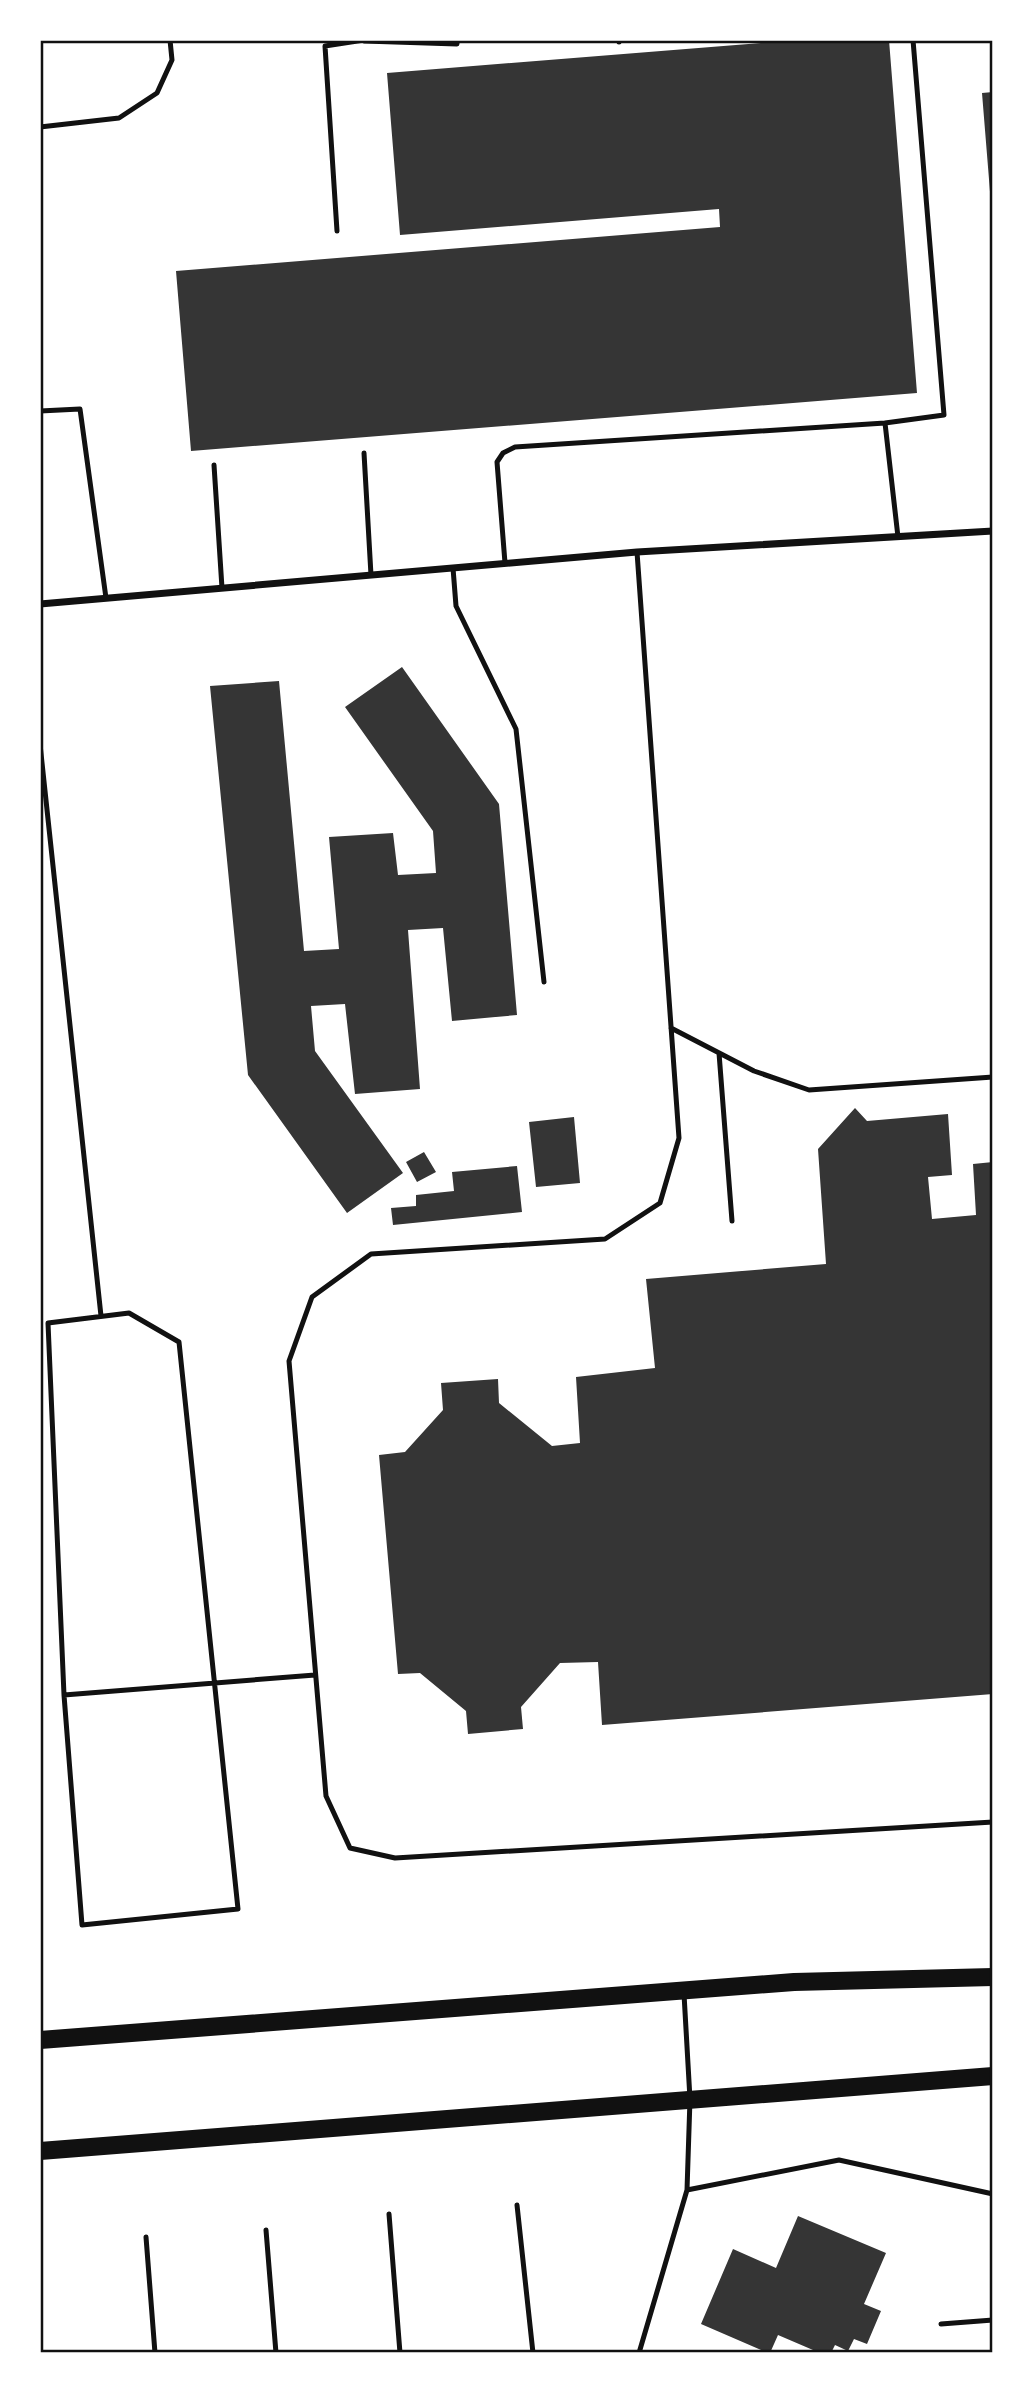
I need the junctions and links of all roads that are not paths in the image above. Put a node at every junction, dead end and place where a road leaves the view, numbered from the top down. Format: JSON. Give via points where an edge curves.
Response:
{"nodes":[{"id":1,"x":170,"y":40,"type":"edge"},
{"id":2,"x":457,"y":40,"type":"edge"},
{"id":3,"x":913,"y":40,"type":"edge"},
{"id":4,"x":364,"y":41,"type":"edge"},
{"id":5,"x":40,"y":127,"type":"edge"},
{"id":6,"x":337,"y":232,"type":"dead end"},
{"id":7,"x":40,"y":411,"type":"edge"},
{"id":8,"x":885,"y":423,"type":"junction"},
{"id":9,"x":364,"y":453,"type":"dead end"},
{"id":10,"x":214,"y":465,"type":"dead end"},
{"id":11,"x":993,"y":531,"type":"edge"},
{"id":12,"x":898,"y":537,"type":"junction"},
{"id":13,"x":637,"y":552,"type":"junction"},
{"id":14,"x":505,"y":563,"type":"junction"},
{"id":15,"x":453,"y":568,"type":"junction"},
{"id":16,"x":370,"y":575,"type":"junction"},
{"id":17,"x":222,"y":588,"type":"junction"},
{"id":18,"x":106,"y":598,"type":"junction"},
{"id":19,"x":40,"y":604,"type":"edge"},
{"id":20,"x":40,"y":744,"type":"edge"},
{"id":21,"x":544,"y":982,"type":"dead end"},
{"id":22,"x":671,"y":1028,"type":"junction"},
{"id":23,"x":719,"y":1053,"type":"junction"},
{"id":24,"x":993,"y":1077,"type":"edge"},
{"id":25,"x":732,"y":1221,"type":"dead end"},
{"id":26,"x":101,"y":1316,"type":"junction"},
{"id":27,"x":315,"y":1675,"type":"junction"},
{"id":28,"x":215,"y":1683,"type":"junction"},
{"id":29,"x":64,"y":1695,"type":"junction"},
{"id":30,"x":993,"y":1822,"type":"edge"},
{"id":31,"x":993,"y":1977,"type":"edge"},
{"id":32,"x":683,"y":1991,"type":"junction"},
{"id":33,"x":40,"y":2040,"type":"edge"},
{"id":34,"x":993,"y":2076,"type":"edge"},
{"id":35,"x":690,"y":2099,"type":"junction"},
{"id":36,"x":40,"y":2151,"type":"edge"},
{"id":37,"x":687,"y":2190,"type":"junction"},
{"id":38,"x":993,"y":2194,"type":"edge"},
{"id":39,"x":517,"y":2205,"type":"dead end"},
{"id":40,"x":389,"y":2214,"type":"dead end"},
{"id":41,"x":266,"y":2230,"type":"dead end"},
{"id":42,"x":146,"y":2237,"type":"dead end"},
{"id":43,"x":993,"y":2320,"type":"edge"},
{"id":44,"x":941,"y":2324,"type":"dead end"},
{"id":45,"x":155,"y":2353,"type":"edge"},
{"id":46,"x":276,"y":2353,"type":"edge"},
{"id":47,"x":400,"y":2353,"type":"edge"},
{"id":48,"x":533,"y":2353,"type":"edge"},
{"id":49,"x":639,"y":2353,"type":"edge"}],
"edges":[{"from":1,"to":5,"type":"lane","via":[[172,61],[157,93],[119,118]]},
{"from":2,"to":4,"type":"lane","via":[[457,44]]},
{"from":3,"to":8,"type":"lane","via":[[944,415]]},
{"from":4,"to":6,"type":"lane","via":[[325,46]]},
{"from":7,"to":18,"type":"lane","via":[[80,409]]},
{"from":8,"to":12,"type":"lane"},
{"from":8,"to":14,"type":"lane","via":[[515,447],[497,462]]},
{"from":9,"to":16,"type":"lane"},
{"from":10,"to":17,"type":"lane"},
{"from":11,"to":12,"type":"street"},
{"from":12,"to":13,"type":"street"},
{"from":13,"to":14,"type":"street"},
{"from":13,"to":22,"type":"lane"},
{"from":14,"to":15,"type":"street"},
{"from":15,"to":16,"type":"street"},
{"from":15,"to":21,"type":"lane","via":[[456,606],[516,729]]},
{"from":16,"to":17,"type":"street"},
{"from":17,"to":18,"type":"street"},
{"from":18,"to":19,"type":"street"},
{"from":20,"to":26,"type":"lane"},
{"from":22,"to":23,"type":"lane"},
{"from":22,"to":27,"type":"lane","via":[[679,1138],[660,1203],[605,1238],[371,1254],[312,1297],[289,1361]]},
{"from":23,"to":24,"type":"lane","via":[[809,1090]]},
{"from":23,"to":25,"type":"lane"},
{"from":26,"to":28,"type":"lane","via":[[129,1313],[178,1342]]},
{"from":26,"to":29,"type":"lane","via":[[48,1323]]},
{"from":27,"to":28,"type":"lane"},
{"from":27,"to":30,"type":"lane","via":[[326,1796],[350,1848],[395,1858]]},
{"from":28,"to":29,"type":"lane"},
{"from":28,"to":29,"type":"lane","via":[[238,1909],[82,1925]]},
{"from":31,"to":32,"type":"main road","via":[[794,1982]]},
{"from":32,"to":33,"type":"main road"},
{"from":32,"to":35,"type":"lane"},
{"from":34,"to":35,"type":"main road"},
{"from":35,"to":36,"type":"main road"},
{"from":35,"to":37,"type":"lane"},
{"from":37,"to":38,"type":"lane","via":[[839,2160]]},
{"from":37,"to":49,"type":"lane"},
{"from":39,"to":48,"type":"lane"},
{"from":40,"to":47,"type":"lane"},
{"from":41,"to":46,"type":"lane"},
{"from":42,"to":45,"type":"lane"},
{"from":43,"to":44,"type":"lane"}]}
